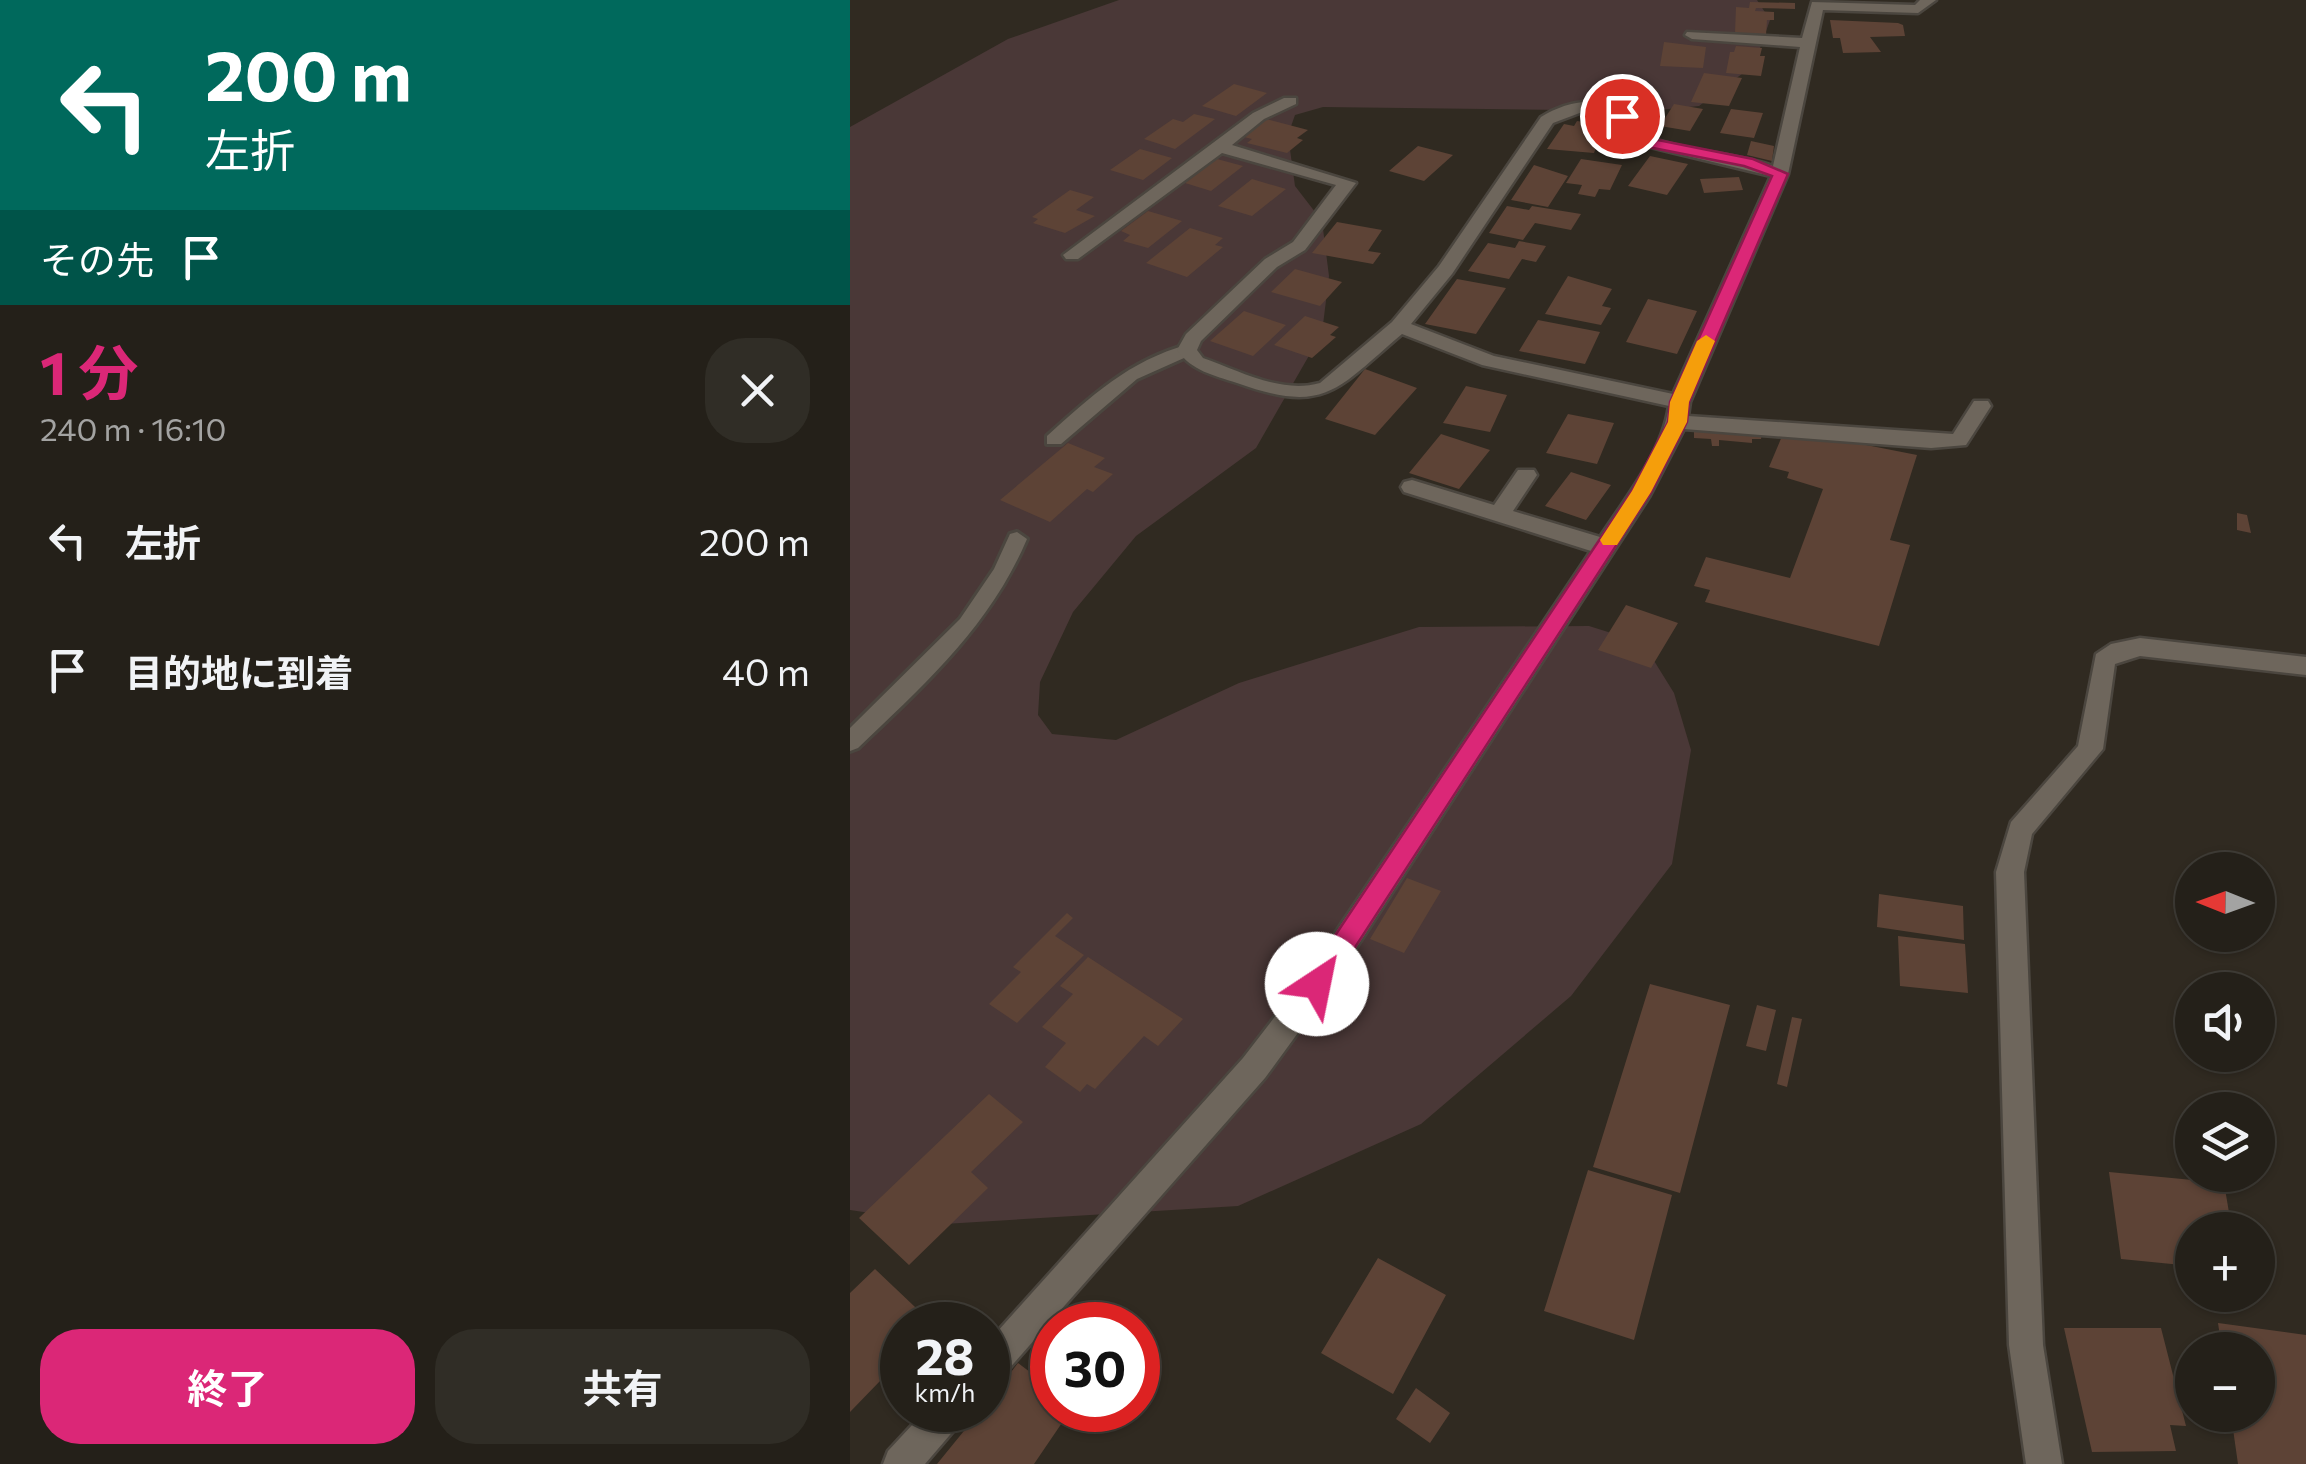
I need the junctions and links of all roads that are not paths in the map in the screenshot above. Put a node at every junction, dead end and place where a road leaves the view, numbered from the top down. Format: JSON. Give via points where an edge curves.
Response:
{"nodes":[{"id":1,"x":1930,"y":0,"type":"edge"},
{"id":2,"x":1692,"y":36,"type":"dead end"},
{"id":3,"x":1810,"y":43,"type":"junction"},
{"id":4,"x":1290,"y":101,"type":"dead end"},
{"id":5,"x":1219,"y":147,"type":"junction"},
{"id":6,"x":1780,"y":174,"type":"junction"},
{"id":7,"x":1072,"y":256,"type":"dead end"},
{"id":8,"x":1399,"y":326,"type":"junction"},
{"id":9,"x":1186,"y":350,"type":"junction"},
{"id":10,"x":1981,"y":406,"type":"dead end"},
{"id":11,"x":1678,"y":412,"type":"junction"},
{"id":12,"x":1054,"y":440,"type":"dead end"},
{"id":13,"x":1526,"y":475,"type":"dead end"},
{"id":14,"x":1412,"y":487,"type":"dead end"},
{"id":15,"x":1499,"y":514,"type":"junction"},
{"id":16,"x":1018,"y":539,"type":"dead end"},
{"id":17,"x":1606,"y":547,"type":"junction"},
{"id":18,"x":2306,"y":666,"type":"edge"},
{"id":19,"x":850,"y":742,"type":"edge"},
{"id":20,"x":1010,"y":1342,"type":"edge"},
{"id":21,"x":929,"y":1432,"type":"edge"},
{"id":22,"x":901,"y":1464,"type":"edge"},
{"id":23,"x":2044,"y":1464,"type":"edge"}],
"edges":[{"from":1,"to":3,"type":"street","via":[[1918,9],[1817,5]]},
{"from":2,"to":3,"type":"street"},
{"from":3,"to":6,"type":"street"},
{"from":4,"to":5,"type":"street","via":[[1261,111]]},
{"from":5,"to":7,"type":"street"},
{"from":5,"to":9,"type":"street","via":[[1347,183],[1299,246],[1271,263]]},
{"from":6,"to":8,"type":"street","via":[[1644,142],[1608,109],[1560,110]]},
{"from":6,"to":11,"type":"street"},
{"from":8,"to":9,"type":"street","via":[[1327,387],[1307,393],[1280,392],[1196,362]]},
{"from":8,"to":11,"type":"street","via":[[1490,361]]},
{"from":9,"to":12,"type":"lane","via":[[1117,381]]},
{"from":10,"to":11,"type":"street","via":[[1959,440],[1931,441]]},
{"from":11,"to":17,"type":"street"},
{"from":13,"to":15,"type":"street"},
{"from":14,"to":15,"type":"street"},
{"from":15,"to":17,"type":"street"},
{"from":16,"to":19,"type":"lane","via":[[961,636]]},
{"from":17,"to":20,"type":"street","via":[[1296,1012]]},
{"from":18,"to":23,"type":"street","via":[[2120,650],[2104,660],[2090,749],[2020,830],[2010,872],[2026,1345]]},
{"from":21,"to":22,"type":"street"}]}
